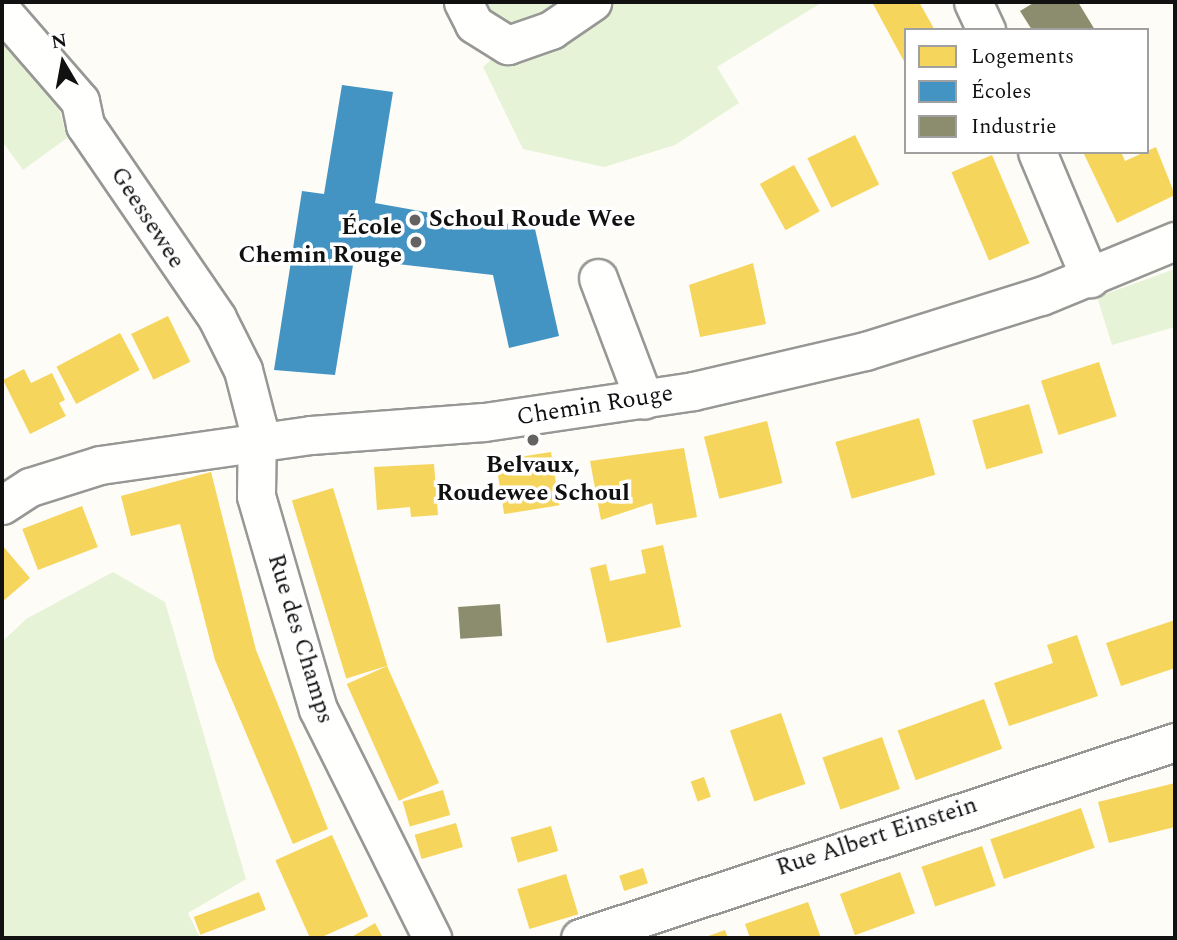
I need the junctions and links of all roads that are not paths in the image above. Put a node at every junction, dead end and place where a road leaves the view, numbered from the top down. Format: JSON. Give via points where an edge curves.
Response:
{"nodes":[{"id":1,"x":463,"y":2,"type":"edge"},
{"id":2,"x":592,"y":2,"type":"edge"},
{"id":3,"x":2,"y":11,"type":"edge"},
{"id":4,"x":1038,"y":154,"type":"edge"},
{"id":5,"x":1175,"y":241,"type":"edge"},
{"id":6,"x":598,"y":278,"type":"dead end"},
{"id":7,"x":1090,"y":278,"type":"junction"},
{"id":8,"x":644,"y":400,"type":"junction"},
{"id":9,"x":253,"y":443,"type":"junction"},
{"id":10,"x":2,"y":505,"type":"edge"},
{"id":11,"x":1175,"y":742,"type":"edge"},
{"id":12,"x":432,"y":938,"type":"edge"},
{"id":13,"x":580,"y":938,"type":"edge"}],
"edges":[{"from":1,"to":2,"type":"street","via":[[474,23],[508,45],[551,30]]},
{"from":3,"to":9,"type":"street","name":"Geessewee","via":[[80,101],[85,125],[217,318],[253,395]]},
{"from":4,"to":7,"type":"street"},
{"from":5,"to":7,"type":"street","name":"Chemin Rouge"},
{"from":6,"to":8,"type":"street"},
{"from":7,"to":8,"type":"street","name":"Chemin Rouge","via":[[865,351]]},
{"from":8,"to":9,"type":"street","name":"Chemin Rouge"},
{"from":9,"to":10,"type":"street","name":"Chemin Rouge","via":[[100,465],[30,487]]},
{"from":9,"to":12,"type":"street","name":"Rue des Champs","via":[[256,496],[318,709]]},
{"from":11,"to":13,"type":"street","name":"Rue Albert Einstein"}]}
